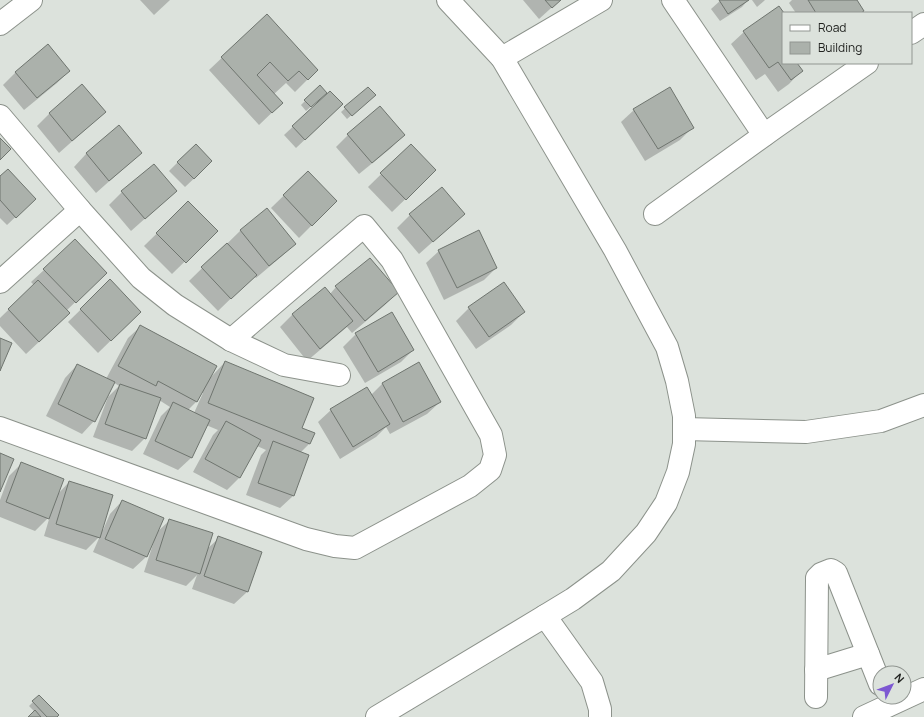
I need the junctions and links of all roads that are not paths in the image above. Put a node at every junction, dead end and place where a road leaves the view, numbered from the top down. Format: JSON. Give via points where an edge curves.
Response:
{"nodes":[{"id":1,"x":32,"y":0,"type":"edge"},
{"id":2,"x":448,"y":0,"type":"edge"},
{"id":3,"x":601,"y":0,"type":"edge"},
{"id":4,"x":673,"y":0,"type":"edge"},
{"id":5,"x":0,"y":24,"type":"edge"},
{"id":6,"x":924,"y":24,"type":"edge"},
{"id":7,"x":912,"y":32,"type":"edge"},
{"id":8,"x":502,"y":58,"type":"junction"},
{"id":9,"x":866,"y":64,"type":"edge"},
{"id":10,"x":0,"y":116,"type":"edge"},
{"id":11,"x":764,"y":135,"type":"junction"},
{"id":12,"x":80,"y":210,"type":"junction"},
{"id":13,"x":654,"y":214,"type":"dead end"},
{"id":14,"x":0,"y":282,"type":"edge"},
{"id":15,"x":230,"y":340,"type":"junction"},
{"id":16,"x":339,"y":375,"type":"dead end"},
{"id":17,"x":924,"y":406,"type":"edge"},
{"id":18,"x":0,"y":428,"type":"edge"},
{"id":19,"x":684,"y":429,"type":"junction"},
{"id":20,"x":546,"y":616,"type":"junction"},
{"id":21,"x":868,"y":654,"type":"junction"},
{"id":22,"x":872,"y":665,"type":"edge"},
{"id":23,"x":816,"y":670,"type":"junction"},
{"id":24,"x":924,"y":689,"type":"edge"},
{"id":25,"x":912,"y":693,"type":"edge"},
{"id":26,"x":816,"y":697,"type":"dead end"},
{"id":27,"x":881,"y":705,"type":"edge"},
{"id":28,"x":377,"y":717,"type":"edge"},
{"id":29,"x":600,"y":717,"type":"edge"},
{"id":30,"x":864,"y":717,"type":"edge"}],
"edges":[{"from":1,"to":5,"type":"street"},
{"from":2,"to":8,"type":"street"},
{"from":3,"to":8,"type":"street"},
{"from":4,"to":11,"type":"street"},
{"from":6,"to":7,"type":"street"},
{"from":8,"to":19,"type":"street","via":[[615,250],[666,347],[677,382]]},
{"from":9,"to":11,"type":"street"},
{"from":10,"to":12,"type":"street"},
{"from":11,"to":13,"type":"street"},
{"from":12,"to":14,"type":"street"},
{"from":12,"to":15,"type":"street","via":[[141,278],[175,305]]},
{"from":15,"to":16,"type":"street","via":[[284,365]]},
{"from":15,"to":18,"type":"street","via":[[364,226],[392,260],[491,435],[495,455],[490,470],[470,486],[355,548],[306,539]]},
{"from":17,"to":19,"type":"street","via":[[881,421],[806,432]]},
{"from":19,"to":20,"type":"street","via":[[684,444],[678,472],[666,503],[646,533],[611,571]]},
{"from":20,"to":28,"type":"street"},
{"from":20,"to":29,"type":"street","via":[[592,682]]},
{"from":21,"to":22,"type":"street"},
{"from":21,"to":23,"type":"street"},
{"from":21,"to":23,"type":"street","via":[[836,573],[831,570],[817,578]]},
{"from":23,"to":26,"type":"street"},
{"from":24,"to":25,"type":"street"},
{"from":27,"to":30,"type":"street"}]}
